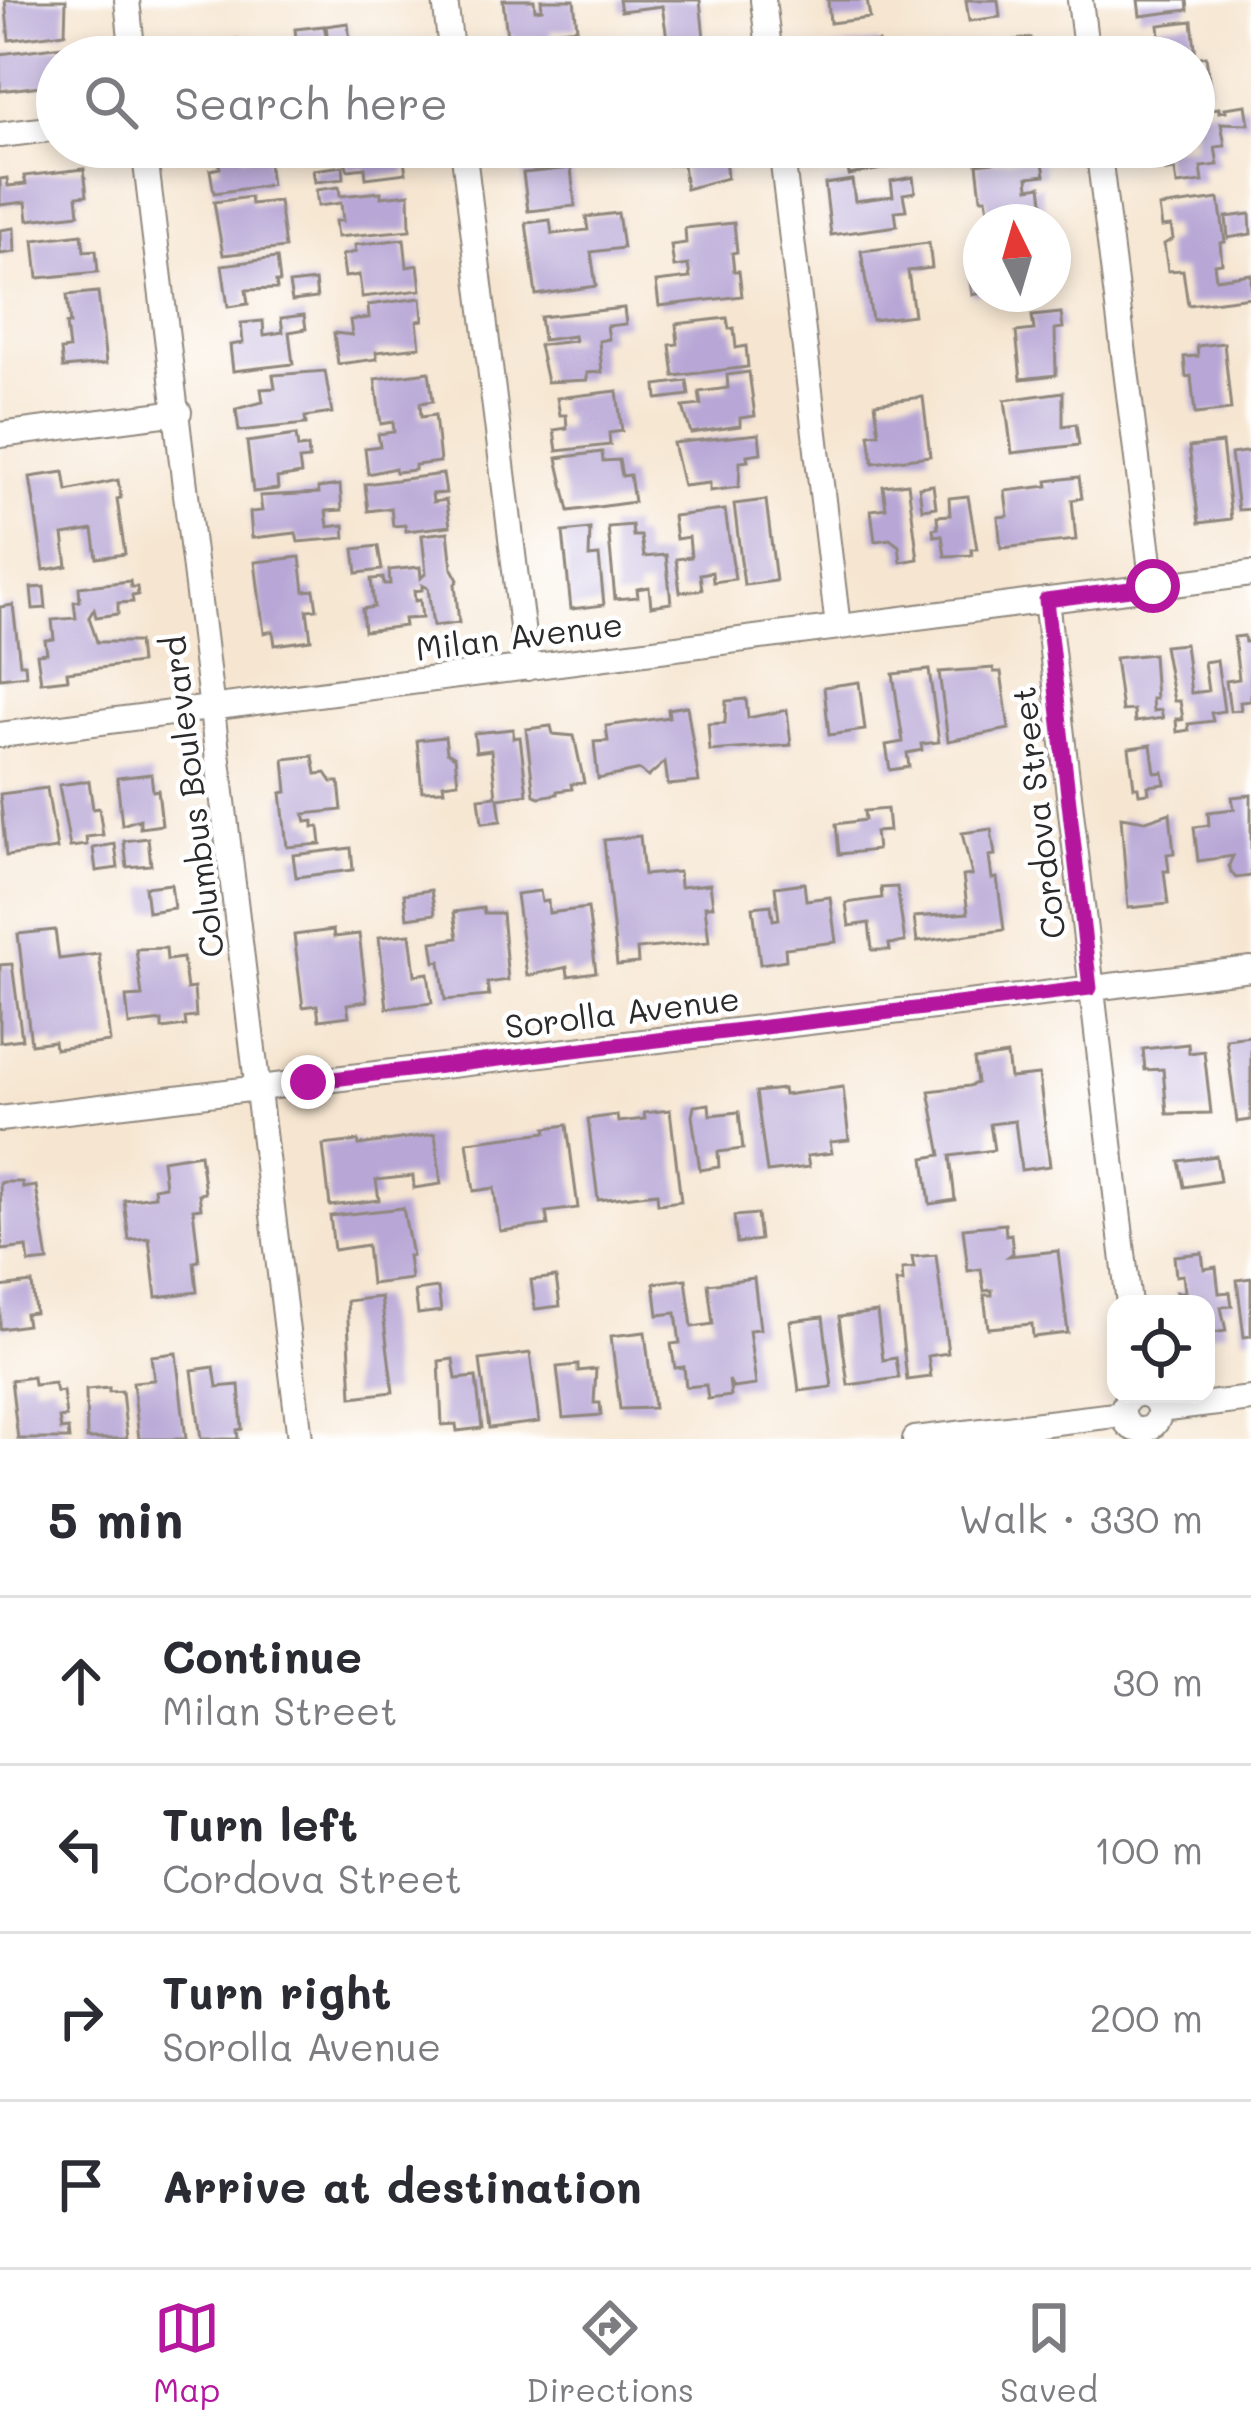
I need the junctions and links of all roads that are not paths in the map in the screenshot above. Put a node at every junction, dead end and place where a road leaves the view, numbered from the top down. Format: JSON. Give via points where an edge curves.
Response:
{"nodes":[{"id":1,"x":128,"y":0,"type":"edge"},
{"id":2,"x":445,"y":0,"type":"edge"},
{"id":3,"x":763,"y":0,"type":"edge"},
{"id":4,"x":1080,"y":0,"type":"edge"},
{"id":5,"x":131,"y":36,"type":"edge"},
{"id":6,"x":449,"y":36,"type":"edge"},
{"id":7,"x":767,"y":36,"type":"edge"},
{"id":8,"x":1084,"y":36,"type":"edge"},
{"id":9,"x":36,"y":131,"type":"edge"},
{"id":10,"x":0,"y":135,"type":"edge"},
{"id":11,"x":147,"y":168,"type":"edge"},
{"id":12,"x":466,"y":168,"type":"edge"},
{"id":13,"x":783,"y":168,"type":"edge"},
{"id":14,"x":1101,"y":168,"type":"edge"},
{"id":15,"x":179,"y":412,"type":"junction"},
{"id":16,"x":0,"y":436,"type":"edge"},
{"id":17,"x":1251,"y":574,"type":"edge"},
{"id":18,"x":1153,"y":586,"type":"junction"},
{"id":19,"x":1046,"y":600,"type":"junction"},
{"id":20,"x":838,"y":627,"type":"junction"},
{"id":21,"x":527,"y":668,"type":"junction"},
{"id":22,"x":212,"y":708,"type":"junction"},
{"id":23,"x":0,"y":735,"type":"edge"},
{"id":24,"x":1251,"y":969,"type":"edge"},
{"id":25,"x":1090,"y":988,"type":"junction"},
{"id":26,"x":260,"y":1088,"type":"junction"},
{"id":27,"x":0,"y":1119,"type":"edge"},
{"id":28,"x":1128,"y":1295,"type":"edge"},
{"id":29,"x":1251,"y":1399,"type":"edge"},
{"id":30,"x":1142,"y":1423,"type":"edge"},
{"id":31,"x":300,"y":1439,"type":"edge"},
{"id":32,"x":915,"y":1439,"type":"edge"}],
"edges":[{"from":1,"to":5,"type":"street"},
{"from":2,"to":6,"type":"street"},
{"from":3,"to":7,"type":"street"},
{"from":4,"to":8,"type":"street"},
{"from":9,"to":10,"type":"street"},
{"from":11,"to":15,"type":"street","name":"Columbus Boulevard"},
{"from":12,"to":21,"type":"street"},
{"from":13,"to":20,"type":"street"},
{"from":14,"to":18,"type":"street"},
{"from":15,"to":16,"type":"street"},
{"from":15,"to":22,"type":"street","name":"Columbus Boulevard"},
{"from":17,"to":18,"type":"street"},
{"from":18,"to":19,"type":"street","name":"Milan Avenue"},
{"from":19,"to":20,"type":"street","name":"Milan Avenue"},
{"from":19,"to":25,"type":"street","name":"Cordova Street"},
{"from":20,"to":21,"type":"street","name":"Milan Avenue"},
{"from":21,"to":22,"type":"street","name":"Milan Avenue"},
{"from":22,"to":23,"type":"street","name":"Milan Avenue"},
{"from":22,"to":26,"type":"street","name":"Columbus Boulevard"},
{"from":24,"to":25,"type":"street","name":"Sorolla Avenue"},
{"from":25,"to":26,"type":"street","name":"Sorolla Avenue"},
{"from":25,"to":28,"type":"street","name":"Cordova Street"},
{"from":26,"to":27,"type":"street","name":"Sorolla Avenue"},
{"from":26,"to":31,"type":"street","name":"Columbus Boulevard"},
{"from":29,"to":30,"type":"street"},
{"from":30,"to":32,"type":"street"}]}
